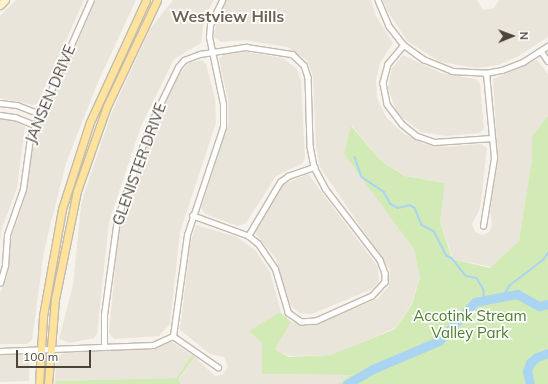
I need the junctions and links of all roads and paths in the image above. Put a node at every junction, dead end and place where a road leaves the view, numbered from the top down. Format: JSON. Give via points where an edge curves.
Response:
{"nodes":[{"id":1,"x":5,"y":0,"type":"edge"},
{"id":2,"x":91,"y":0,"type":"edge"},
{"id":3,"x":146,"y":0,"type":"edge"},
{"id":4,"x":157,"y":0,"type":"edge"},
{"id":5,"x":222,"y":0,"type":"edge"},
{"id":6,"x":378,"y":0,"type":"edge"},
{"id":7,"x":0,"y":5,"type":"edge"},
{"id":8,"x":404,"y":45,"type":"junction"},
{"id":9,"x":548,"y":46,"type":"edge"},
{"id":10,"x":212,"y":51,"type":"junction"},
{"id":11,"x":542,"y":51,"type":"junction"},
{"id":12,"x":548,"y":61,"type":"edge"},
{"id":13,"x":486,"y":73,"type":"junction"},
{"id":14,"x":0,"y":103,"type":"edge"},
{"id":15,"x":41,"y":114,"type":"junction"},
{"id":16,"x":0,"y":115,"type":"edge"},
{"id":17,"x":35,"y":125,"type":"junction"},
{"id":18,"x":492,"y":138,"type":"junction"},
{"id":19,"x":314,"y":167,"type":"junction"},
{"id":20,"x":193,"y":216,"type":"junction"},
{"id":21,"x":483,"y":226,"type":"dead end"},
{"id":22,"x":248,"y":236,"type":"junction"},
{"id":23,"x":0,"y":283,"type":"edge"},
{"id":24,"x":173,"y":336,"type":"junction"},
{"id":25,"x":104,"y":346,"type":"junction"},
{"id":26,"x":40,"y":350,"type":"junction"},
{"id":27,"x":49,"y":350,"type":"junction"},
{"id":28,"x":0,"y":351,"type":"edge"},
{"id":29,"x":218,"y":367,"type":"dead end"},
{"id":30,"x":39,"y":384,"type":"edge"},
{"id":31,"x":48,"y":384,"type":"edge"}],
"edges":[{"from":1,"to":7,"type":"street"},
{"from":2,"to":15,"type":"street","name":"JANSEN DRIVE"},
{"from":3,"to":26,"type":"main road","via":[[90,122],[69,185],[50,269]]},
{"from":4,"to":27,"type":"main road","via":[[107,106],[83,172],[64,244]]},
{"from":5,"to":10,"type":"street","via":[[209,31]]},
{"from":6,"to":8,"type":"street","via":[[389,26]]},
{"from":8,"to":13,"type":"street","via":[[423,59],[442,68],[462,73]]},
{"from":8,"to":18,"type":"street","via":[[388,64],[383,83],[388,104],[402,124],[417,136],[434,142]]},
{"from":9,"to":11,"type":"street"},
{"from":10,"to":19,"type":"street","name":"GLENISTER DRIVE","via":[[246,47],[284,52],[298,59],[308,77],[310,146]]},
{"from":10,"to":20,"type":"street","via":[[224,119]]},
{"from":10,"to":25,"type":"street","name":"GLENISTER DRIVE","via":[[190,57],[181,63],[150,125],[114,230],[104,315]]},
{"from":11,"to":12,"type":"street"},
{"from":11,"to":13,"type":"street","via":[[513,67]]},
{"from":13,"to":18,"type":"street"},
{"from":14,"to":15,"type":"street","via":[[17,105]]},
{"from":15,"to":17,"type":"street","name":"JANSEN DRIVE"},
{"from":16,"to":17,"type":"street","via":[[15,117]]},
{"from":17,"to":23,"type":"street","name":"JANSEN DRIVE","via":[[27,147],[23,189],[7,235],[5,265]]},
{"from":18,"to":21,"type":"street","via":[[493,164]]},
{"from":19,"to":22,"type":"street","via":[[288,176],[280,182]]},
{"from":19,"to":22,"type":"street","name":"GLENISTER DRIVE","via":[[325,188],[380,260],[385,273],[381,288],[372,296],[316,321],[301,322],[292,318],[285,308],[272,262]]},
{"from":20,"to":22,"type":"street","name":"GLENISTER DRIVE"},
{"from":20,"to":24,"type":"street","via":[[187,235]]},
{"from":24,"to":25,"type":"street","via":[[153,345]]},
{"from":24,"to":29,"type":"street"},
{"from":25,"to":27,"type":"street"},
{"from":26,"to":27,"type":"street"},
{"from":26,"to":28,"type":"street"},
{"from":26,"to":30,"type":"main road"},
{"from":27,"to":31,"type":"main road"}]}
